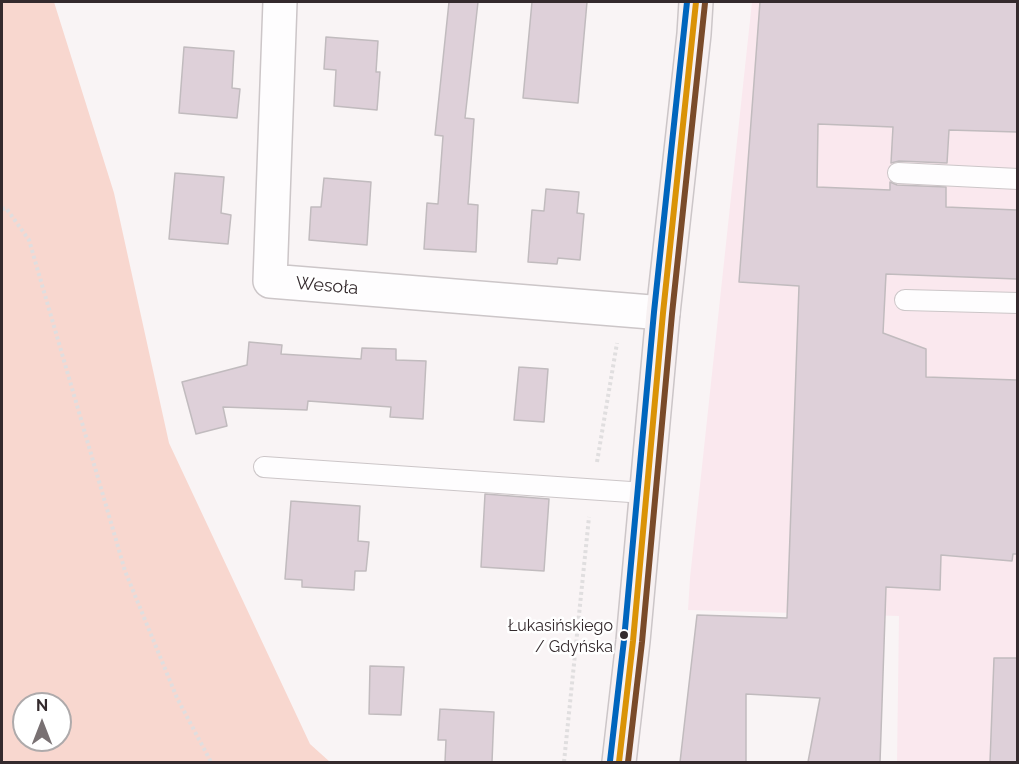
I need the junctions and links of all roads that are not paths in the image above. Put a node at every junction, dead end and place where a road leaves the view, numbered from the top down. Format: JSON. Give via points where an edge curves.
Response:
{"nodes":[{"id":1,"x":279,"y":2,"type":"edge"},
{"id":2,"x":696,"y":2,"type":"edge"},
{"id":3,"x":898,"y":173,"type":"dead end"},
{"id":4,"x":1017,"y":178,"type":"edge"},
{"id":5,"x":905,"y":300,"type":"dead end"},
{"id":6,"x":1017,"y":303,"type":"edge"},
{"id":7,"x":663,"y":313,"type":"junction"},
{"id":8,"x":264,"y":467,"type":"dead end"},
{"id":9,"x":645,"y":493,"type":"junction"},
{"id":10,"x":619,"y":762,"type":"edge"}],
"edges":[{"from":1,"to":7,"type":"street","name":"Wesoła","via":[[270,281]]},
{"from":2,"to":7,"type":"street"},
{"from":3,"to":4,"type":"lane"},
{"from":5,"to":6,"type":"lane"},
{"from":7,"to":9,"type":"street"},
{"from":8,"to":9,"type":"lane"},
{"from":9,"to":10,"type":"street"}]}
